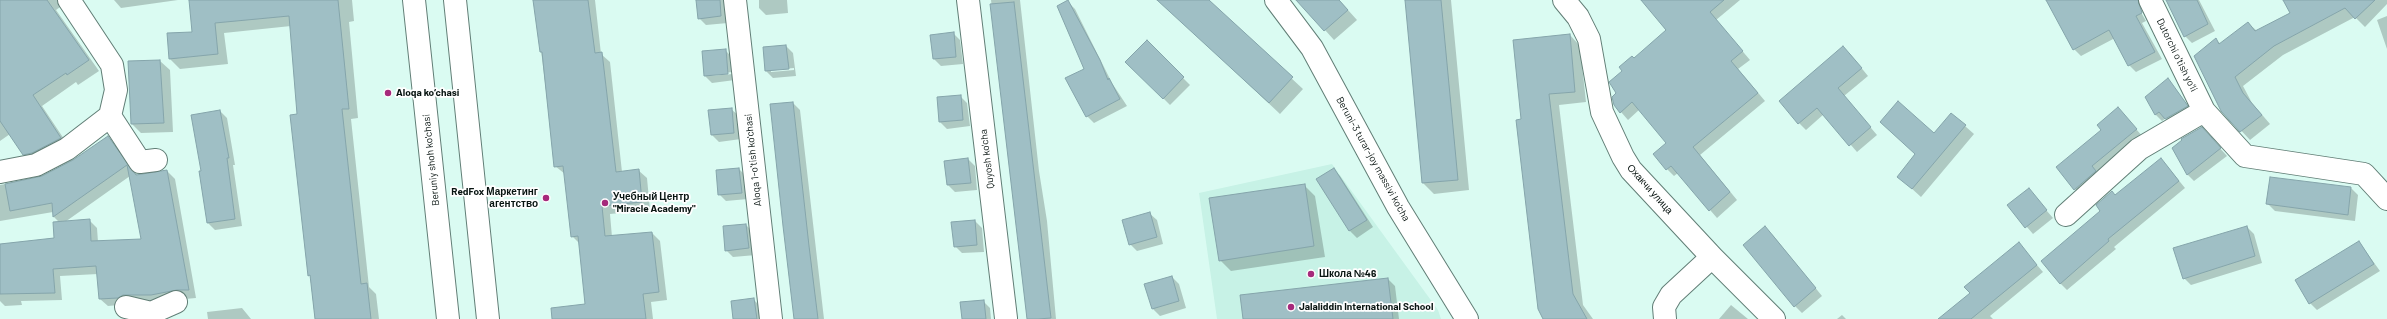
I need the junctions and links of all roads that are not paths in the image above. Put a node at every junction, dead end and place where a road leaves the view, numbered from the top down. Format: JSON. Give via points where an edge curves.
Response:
{"nodes":[{"id":1,"x":69,"y":0,"type":"edge"},
{"id":2,"x":414,"y":0,"type":"edge"},
{"id":3,"x":455,"y":0,"type":"edge"},
{"id":4,"x":735,"y":0,"type":"edge"},
{"id":5,"x":968,"y":0,"type":"edge"},
{"id":6,"x":1276,"y":0,"type":"edge"},
{"id":7,"x":1564,"y":0,"type":"edge"},
{"id":8,"x":2150,"y":0,"type":"edge"},
{"id":9,"x":2204,"y":110,"type":"junction"},
{"id":10,"x":110,"y":116,"type":"junction"},
{"id":11,"x":156,"y":160,"type":"dead end"},
{"id":12,"x":0,"y":172,"type":"edge"},
{"id":13,"x":2387,"y":199,"type":"edge"},
{"id":14,"x":2066,"y":215,"type":"dead end"},
{"id":15,"x":1712,"y":257,"type":"junction"},
{"id":16,"x":176,"y":302,"type":"dead end"},
{"id":17,"x":126,"y":307,"type":"dead end"},
{"id":18,"x":151,"y":316,"type":"edge"},
{"id":19,"x":1006,"y":318,"type":"dead end"},
{"id":20,"x":448,"y":319,"type":"edge"},
{"id":21,"x":488,"y":319,"type":"edge"},
{"id":22,"x":771,"y":319,"type":"edge"},
{"id":23,"x":1467,"y":319,"type":"edge"},
{"id":24,"x":1665,"y":319,"type":"edge"},
{"id":25,"x":1774,"y":319,"type":"edge"}],
"edges":[{"from":1,"to":10,"type":"street","via":[[112,65],[116,90]]},
{"from":2,"to":20,"type":"street","name":"Beruniy shoh ko'chasi"},
{"from":3,"to":21,"type":"street"},
{"from":4,"to":22,"type":"street","name":"Aloqa 1-o'tish ko'chasi"},
{"from":5,"to":19,"type":"street","name":"Quyosh ko'cha"},
{"from":6,"to":23,"type":"street","name":"Beruni-3 turar-joy massivi ko'cha","via":[[1312,48],[1398,207]]},
{"from":7,"to":15,"type":"street","name":"Охакчи улица","via":[[1578,17],[1589,39],[1602,112],[1622,157],[1631,170]]},
{"from":8,"to":9,"type":"street","name":"Dutorchi o'tish yo'li"},
{"from":9,"to":13,"type":"street","name":"Dutorchi o'tish yo'li","via":[[2246,156],[2364,174]]},
{"from":9,"to":14,"type":"street","via":[[2139,149]]},
{"from":10,"to":11,"type":"street","via":[[140,162]]},
{"from":10,"to":12,"type":"street","via":[[67,149],[36,165]]},
{"from":15,"to":24,"type":"street","via":[[1671,295],[1664,307]]},
{"from":15,"to":25,"type":"street","name":"Охакчи улица"},
{"from":16,"to":18,"type":"street"},
{"from":17,"to":18,"type":"street"}]}
